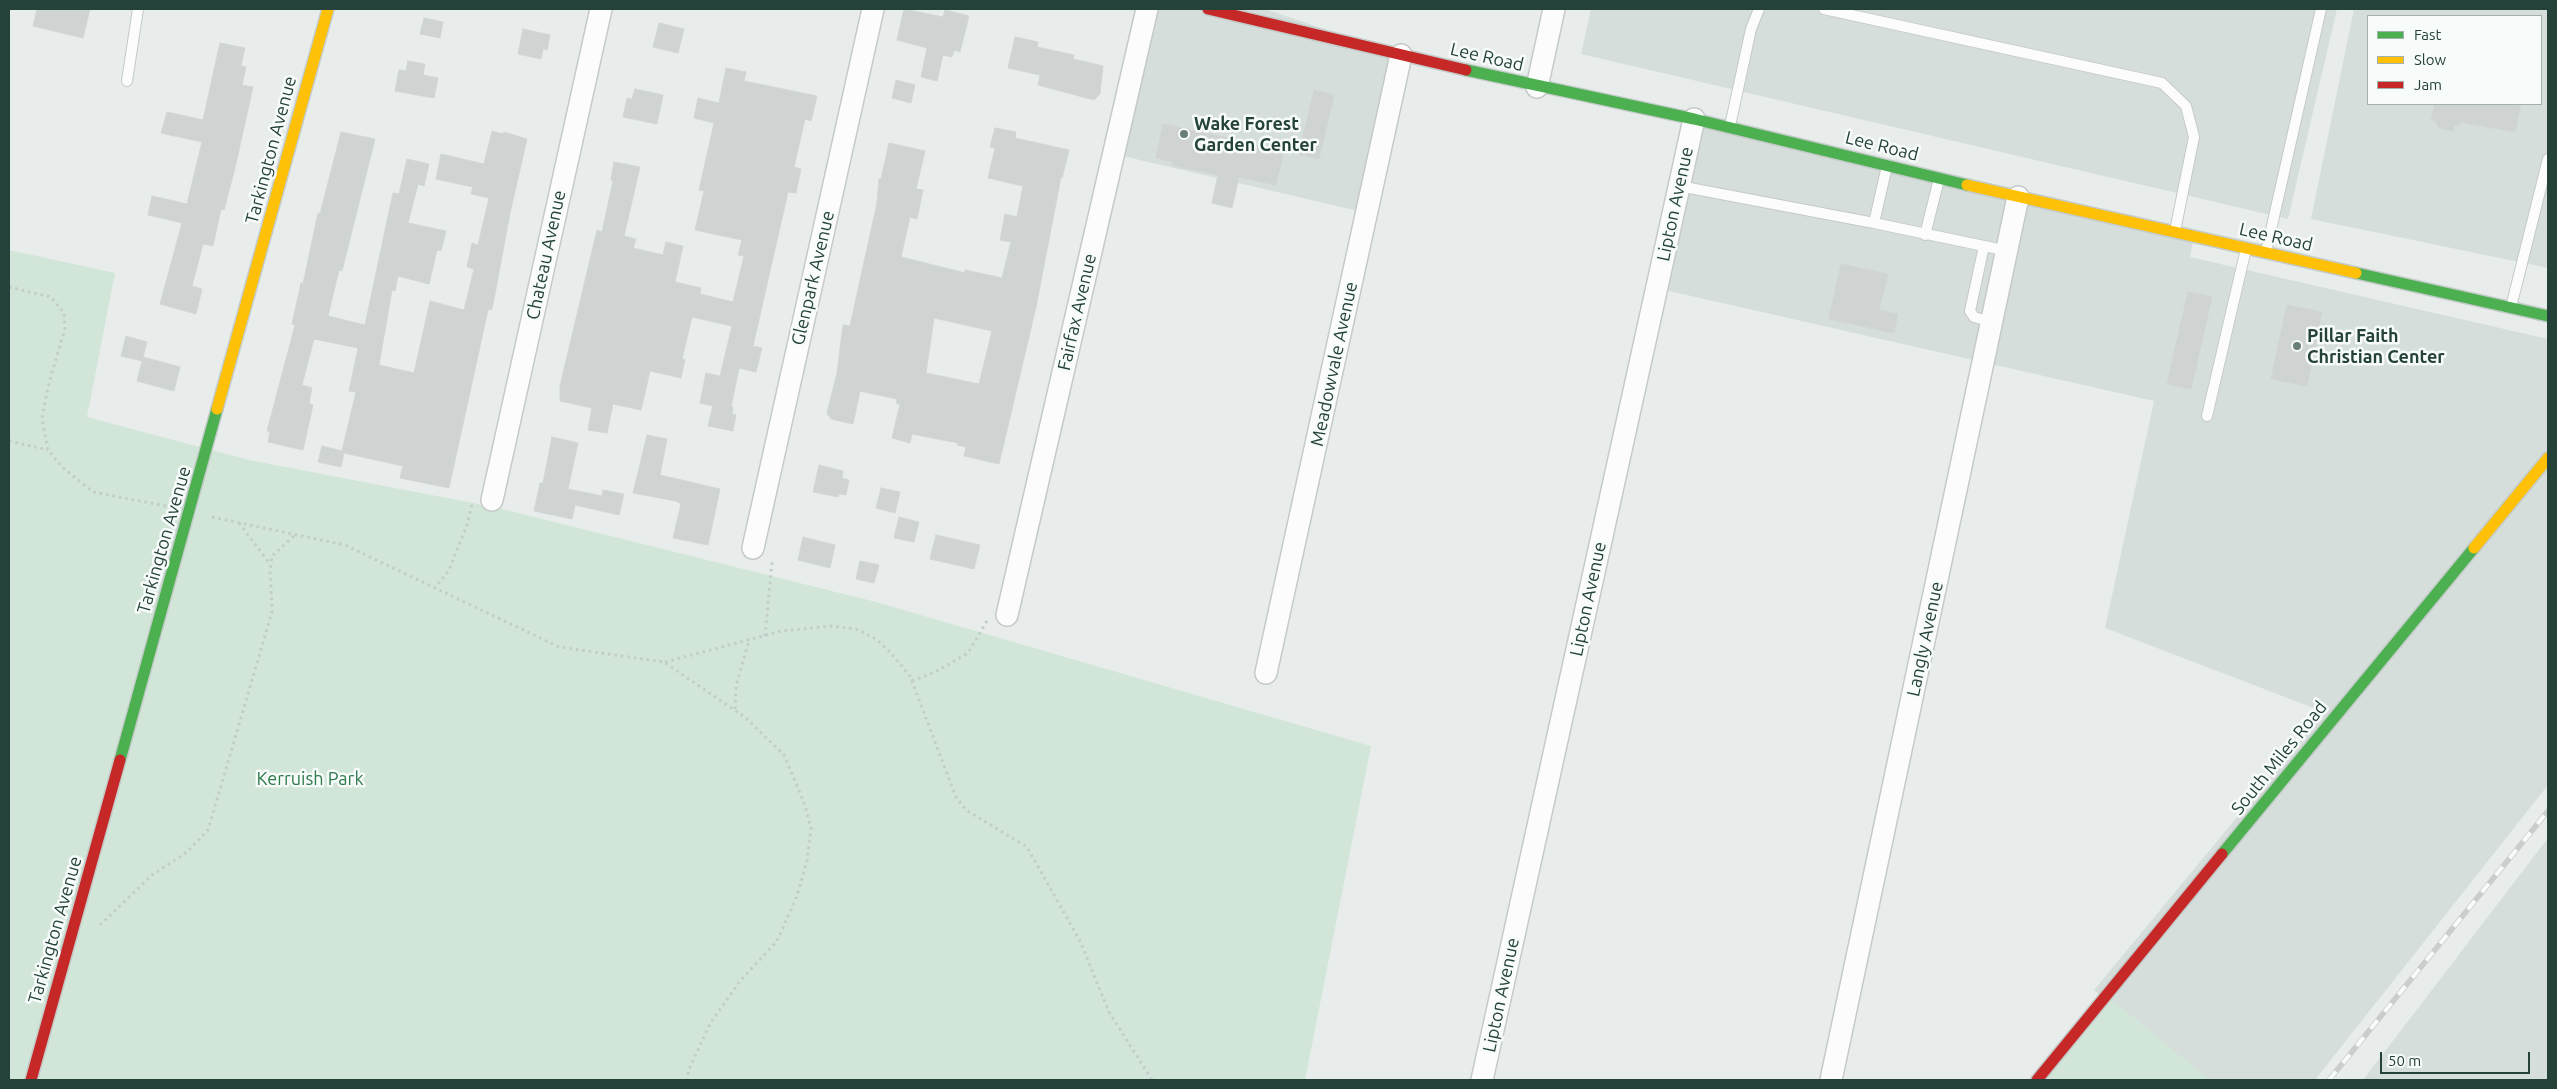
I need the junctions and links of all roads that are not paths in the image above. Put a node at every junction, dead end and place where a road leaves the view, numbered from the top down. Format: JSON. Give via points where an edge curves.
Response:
{"nodes":[{"id":1,"x":138,"y":9,"type":"edge"},
{"id":2,"x":328,"y":9,"type":"edge"},
{"id":3,"x":600,"y":9,"type":"edge"},
{"id":4,"x":873,"y":9,"type":"edge"},
{"id":5,"x":1147,"y":9,"type":"edge"},
{"id":6,"x":1208,"y":9,"type":"edge"},
{"id":7,"x":1554,"y":9,"type":"edge"},
{"id":8,"x":1760,"y":9,"type":"edge"},
{"id":9,"x":1824,"y":9,"type":"edge"},
{"id":10,"x":2321,"y":9,"type":"edge"},
{"id":11,"x":1264,"y":15,"type":"edge"},
{"id":12,"x":1402,"y":54,"type":"junction"},
{"id":13,"x":127,"y":81,"type":"dead end"},
{"id":14,"x":1537,"y":87,"type":"junction"},
{"id":15,"x":1694,"y":119,"type":"junction"},
{"id":16,"x":1730,"y":127,"type":"junction"},
{"id":17,"x":2548,"y":159,"type":"edge"},
{"id":18,"x":1887,"y":165,"type":"junction"},
{"id":19,"x":1940,"y":178,"type":"junction"},
{"id":20,"x":1679,"y":186,"type":"junction"},
{"id":21,"x":2018,"y":197,"type":"junction"},
{"id":22,"x":1874,"y":223,"type":"junction"},
{"id":23,"x":2175,"y":232,"type":"junction"},
{"id":24,"x":1925,"y":235,"type":"junction"},
{"id":25,"x":1984,"y":246,"type":"junction"},
{"id":26,"x":2246,"y":248,"type":"junction"},
{"id":27,"x":2008,"y":251,"type":"junction"},
{"id":28,"x":2266,"y":253,"type":"junction"},
{"id":29,"x":2511,"y":308,"type":"junction"},
{"id":30,"x":2548,"y":316,"type":"edge"},
{"id":31,"x":1992,"y":322,"type":"junction"},
{"id":32,"x":2207,"y":416,"type":"dead end"},
{"id":33,"x":2548,"y":458,"type":"edge"},
{"id":34,"x":482,"y":499,"type":"road end"},
{"id":35,"x":753,"y":548,"type":"dead end"},
{"id":36,"x":1000,"y":614,"type":"road end"},
{"id":37,"x":1266,"y":673,"type":"dead end"},
{"id":38,"x":32,"y":1080,"type":"edge"},
{"id":39,"x":1482,"y":1080,"type":"edge"},
{"id":40,"x":1831,"y":1080,"type":"edge"},
{"id":41,"x":2037,"y":1080,"type":"edge"}],
"edges":[{"from":1,"to":13,"type":"lane"},
{"from":2,"to":38,"type":"street","name":"Tarkington Avenue"},
{"from":3,"to":34,"type":"street","name":"Chateau Avenue"},
{"from":4,"to":35,"type":"street","name":"Glenpark Avenue"},
{"from":5,"to":36,"type":"street","name":"Fairfax Avenue"},
{"from":6,"to":11,"type":"street","name":"Lee Road"},
{"from":7,"to":14,"type":"street"},
{"from":8,"to":16,"type":"lane","via":[[1751,29]]},
{"from":9,"to":23,"type":"lane","via":[[2162,83],[2186,106],[2194,137]]},
{"from":10,"to":28,"type":"lane"},
{"from":11,"to":12,"type":"street","name":"Lee Road"},
{"from":12,"to":14,"type":"street","name":"Lee Road"},
{"from":12,"to":37,"type":"street","name":"Meadowvale Avenue"},
{"from":14,"to":15,"type":"street","name":"Lee Road"},
{"from":15,"to":16,"type":"street","name":"Lee Road"},
{"from":15,"to":20,"type":"street","name":"Lipton Avenue"},
{"from":16,"to":18,"type":"street","name":"Lee Road"},
{"from":17,"to":29,"type":"lane"},
{"from":18,"to":19,"type":"street","name":"Lee Road"},
{"from":18,"to":22,"type":"lane"},
{"from":19,"to":21,"type":"street","name":"Lee Road"},
{"from":19,"to":24,"type":"lane"},
{"from":20,"to":22,"type":"lane"},
{"from":20,"to":39,"type":"street","name":"Lipton Avenue"},
{"from":21,"to":23,"type":"street","name":"Lee Road"},
{"from":21,"to":27,"type":"street","name":"Langly Avenue"},
{"from":22,"to":24,"type":"lane"},
{"from":23,"to":26,"type":"street","name":"Lee Road"},
{"from":24,"to":25,"type":"lane"},
{"from":25,"to":27,"type":"lane"},
{"from":25,"to":31,"type":"lane","via":[[1970,311],[1974,317]]},
{"from":26,"to":28,"type":"street","name":"Lee Road"},
{"from":26,"to":32,"type":"lane"},
{"from":27,"to":31,"type":"street","name":"Langly Avenue"},
{"from":28,"to":29,"type":"street","name":"Lee Road"},
{"from":29,"to":30,"type":"street","name":"Lee Road"},
{"from":31,"to":40,"type":"street","name":"Langly Avenue"},
{"from":33,"to":41,"type":"street","name":"South Miles Road"}]}
